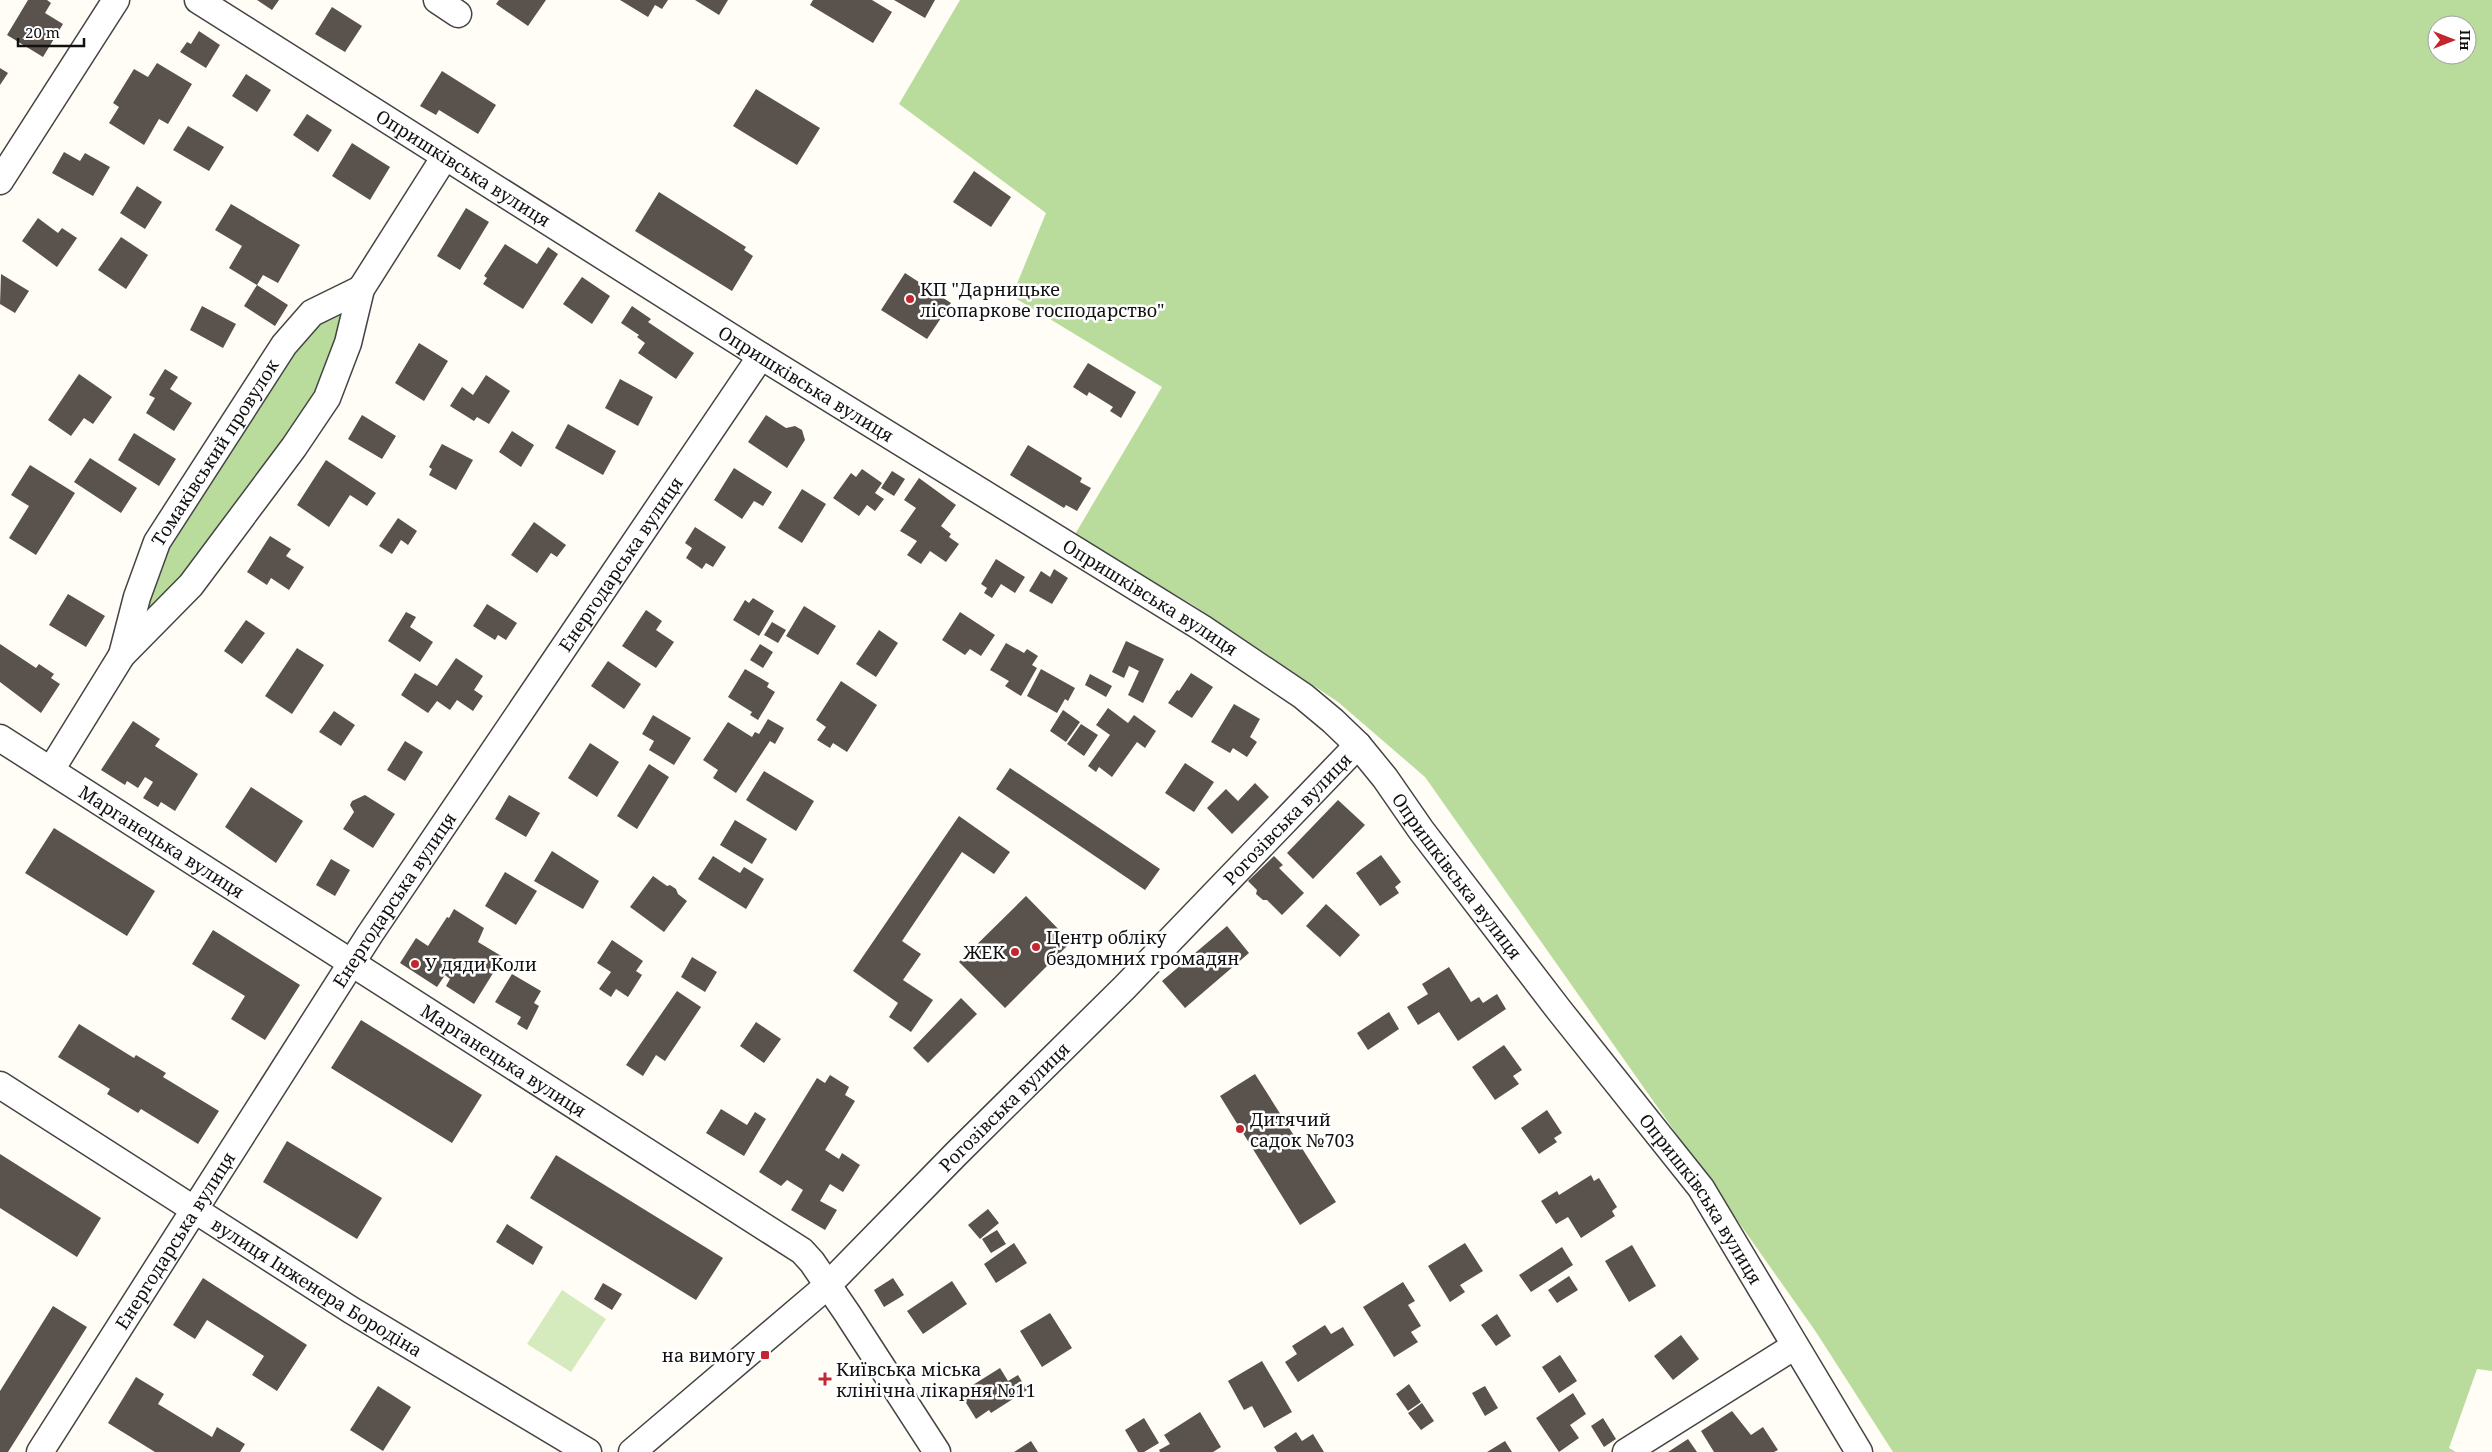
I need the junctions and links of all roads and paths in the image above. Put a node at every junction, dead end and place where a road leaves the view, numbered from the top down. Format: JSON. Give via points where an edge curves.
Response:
{"nodes":[{"id":1,"x":116,"y":0,"type":"edge"},
{"id":2,"x":198,"y":0,"type":"edge"},
{"id":3,"x":444,"y":158,"type":"junction"},
{"id":4,"x":0,"y":181,"type":"edge"},
{"id":5,"x":361,"y":289,"type":"junction"},
{"id":6,"x":761,"y":356,"type":"junction"},
{"id":7,"x":122,"y":655,"type":"junction"},
{"id":8,"x":0,"y":738,"type":"edge"},
{"id":9,"x":1358,"y":745,"type":"junction"},
{"id":10,"x":51,"y":770,"type":"junction"},
{"id":11,"x":352,"y":963,"type":"junction"},
{"id":12,"x":0,"y":1085,"type":"edge"},
{"id":13,"x":196,"y":1210,"type":"junction"},
{"id":14,"x":827,"y":1286,"type":"junction"},
{"id":15,"x":1795,"y":1346,"type":"junction"},
{"id":16,"x":40,"y":1452,"type":"edge"},
{"id":17,"x":588,"y":1452,"type":"edge"},
{"id":18,"x":632,"y":1452,"type":"edge"},
{"id":19,"x":937,"y":1452,"type":"edge"},
{"id":20,"x":1626,"y":1452,"type":"edge"},
{"id":21,"x":1859,"y":1452,"type":"edge"}],
"edges":[{"from":1,"to":4,"type":"street"},
{"from":2,"to":3,"type":"street","name":"Опришківська вулиця"},
{"from":3,"to":5,"type":"street","name":"Томаківський провулок"},
{"from":3,"to":6,"type":"street","name":"Опришківська вулиця"},
{"from":5,"to":7,"type":"street","name":"Томаківський провулок","via":[[348,343],[322,406],[191,585]]},
{"from":5,"to":7,"type":"street","name":"Томаківський провулок","via":[[312,313],[284,345],[157,542],[137,597]]},
{"from":6,"to":9,"type":"street","name":"Опришківська вулиця","via":[[1202,628],[1303,696]]},
{"from":6,"to":11,"type":"street","name":"Енергодарська вулиця"},
{"from":7,"to":10,"type":"street","name":"Томаківський провулок"},
{"from":8,"to":10,"type":"street","name":"Марганецька вулиця"},
{"from":9,"to":14,"type":"street","name":"Рогозівська вулиця","via":[[1125,987]]},
{"from":9,"to":15,"type":"street","name":"Опришківська вулиця","via":[[1559,1010],[1701,1188]]},
{"from":10,"to":11,"type":"street","name":"Марганецька вулиця"},
{"from":11,"to":13,"type":"street","name":"Енергодарська вулиця"},
{"from":11,"to":14,"type":"street","name":"Марганецька вулиця","via":[[802,1251]]},
{"from":12,"to":13,"type":"street","name":"вулиця Інженера Бородіна"},
{"from":13,"to":16,"type":"street","name":"Енергодарська вулиця"},
{"from":13,"to":17,"type":"street","name":"вулиця Інженера Бородіна","via":[[351,1310]]},
{"from":14,"to":18,"type":"street","name":"Рогозівська вулиця"},
{"from":14,"to":19,"type":"street","name":"Марганецька вулиця"},
{"from":15,"to":20,"type":"street"},
{"from":15,"to":21,"type":"street","name":"Опришківська вулиця"}]}
